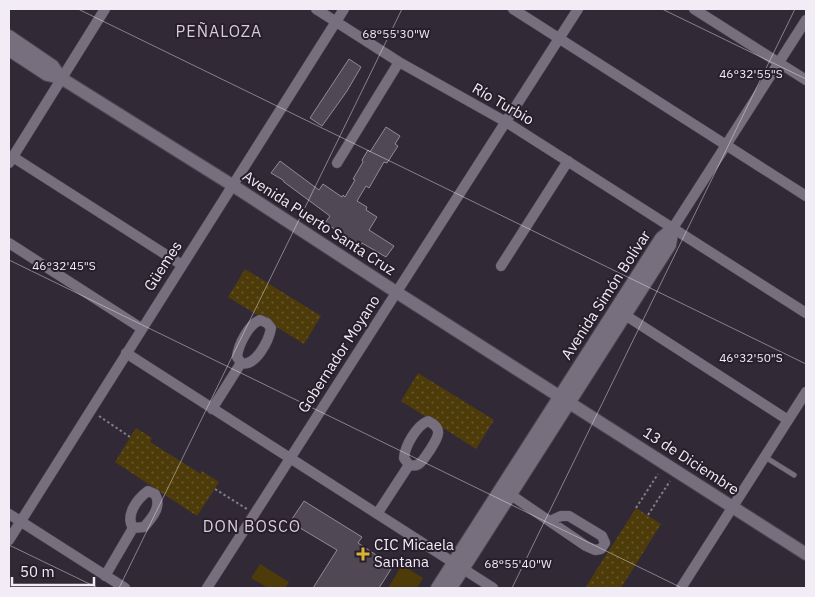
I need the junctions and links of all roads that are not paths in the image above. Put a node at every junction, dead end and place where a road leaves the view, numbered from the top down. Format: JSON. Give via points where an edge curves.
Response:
{"nodes":[{"id":1,"x":105,"y":9,"type":"edge"},
{"id":2,"x":316,"y":9,"type":"edge"},
{"id":3,"x":344,"y":9,"type":"edge"},
{"id":4,"x":513,"y":9,"type":"edge"},
{"id":5,"x":578,"y":9,"type":"edge"},
{"id":6,"x":694,"y":9,"type":"edge"},
{"id":7,"x":806,"y":20,"type":"edge"},
{"id":8,"x":336,"y":22,"type":"junction"},
{"id":9,"x":9,"y":36,"type":"edge"},
{"id":10,"x":559,"y":38,"type":"junction"},
{"id":11,"x":9,"y":50,"type":"edge"},
{"id":12,"x":399,"y":62,"type":"junction"},
{"id":13,"x":779,"y":63,"type":"junction"},
{"id":14,"x":61,"y":78,"type":"junction"},
{"id":15,"x":806,"y":80,"type":"edge"},
{"id":16,"x":506,"y":122,"type":"junction"},
{"id":17,"x":726,"y":145,"type":"junction"},
{"id":18,"x":11,"y":160,"type":"edge"},
{"id":19,"x":568,"y":161,"type":"junction"},
{"id":20,"x":337,"y":163,"type":"dead end"},
{"id":21,"x":232,"y":185,"type":"junction"},
{"id":22,"x":806,"y":196,"type":"edge"},
{"id":23,"x":673,"y":228,"type":"junction"},
{"id":24,"x":9,"y":243,"type":"edge"},
{"id":25,"x":182,"y":265,"type":"junction"},
{"id":26,"x":501,"y":266,"type":"dead end"},
{"id":27,"x":396,"y":292,"type":"junction"},
{"id":28,"x":806,"y":313,"type":"edge"},
{"id":29,"x":625,"y":316,"type":"junction"},
{"id":30,"x":141,"y":328,"type":"junction"},
{"id":31,"x":126,"y":353,"type":"junction"},
{"id":32,"x":241,"y":363,"type":"dead end"},
{"id":33,"x":806,"y":392,"type":"edge"},
{"id":34,"x":564,"y":399,"type":"junction"},
{"id":35,"x":212,"y":408,"type":"junction"},
{"id":36,"x":788,"y":420,"type":"junction"},
{"id":37,"x":765,"y":457,"type":"junction"},
{"id":38,"x":290,"y":458,"type":"junction"},
{"id":39,"x":409,"y":464,"type":"dead end"},
{"id":40,"x":794,"y":475,"type":"dead end"},
{"id":41,"x":511,"y":495,"type":"junction"},
{"id":42,"x":733,"y":507,"type":"junction"},
{"id":43,"x":9,"y":514,"type":"edge"},
{"id":44,"x":376,"y":514,"type":"junction"},
{"id":45,"x":550,"y":521,"type":"junction"},
{"id":46,"x":21,"y":522,"type":"junction"},
{"id":47,"x":133,"y":528,"type":"dead end"},
{"id":48,"x":9,"y":540,"type":"edge"},
{"id":49,"x":806,"y":554,"type":"edge"},
{"id":50,"x":458,"y":566,"type":"junction"},
{"id":51,"x":105,"y":576,"type":"junction"},
{"id":52,"x":125,"y":588,"type":"edge"},
{"id":53,"x":207,"y":588,"type":"edge"},
{"id":54,"x":437,"y":588,"type":"edge"},
{"id":55,"x":451,"y":588,"type":"edge"},
{"id":56,"x":494,"y":588,"type":"edge"},
{"id":57,"x":681,"y":588,"type":"edge"}],
"edges":[{"from":1,"to":14,"type":"street"},
{"from":2,"to":8,"type":"street","name":"Río Turbio"},
{"from":3,"to":8,"type":"street","name":"Güemes"},
{"from":4,"to":10,"type":"street"},
{"from":5,"to":10,"type":"street","name":"Gobernador Moyano"},
{"from":6,"to":13,"type":"street"},
{"from":7,"to":13,"type":"street"},
{"from":8,"to":12,"type":"street","name":"Río Turbio"},
{"from":8,"to":21,"type":"street","name":"Güemes"},
{"from":9,"to":14,"type":"street","name":"Avenida Puerto Santa Cruz","via":[[53,66]]},
{"from":10,"to":16,"type":"street","name":"Gobernador Moyano"},
{"from":10,"to":17,"type":"street"},
{"from":11,"to":14,"type":"street","name":"Avenida Puerto Santa Cruz","via":[[47,76]]},
{"from":12,"to":16,"type":"street","name":"Río Turbio"},
{"from":12,"to":20,"type":"street"},
{"from":13,"to":15,"type":"street"},
{"from":13,"to":17,"type":"street"},
{"from":14,"to":18,"type":"street"},
{"from":14,"to":21,"type":"street","name":"Avenida Puerto Santa Cruz"},
{"from":16,"to":19,"type":"street","name":"Río Turbio"},
{"from":16,"to":27,"type":"street","name":"Gobernador Moyano"},
{"from":17,"to":22,"type":"street"},
{"from":17,"to":23,"type":"street"},
{"from":18,"to":25,"type":"street"},
{"from":19,"to":23,"type":"street","name":"Río Turbio"},
{"from":19,"to":26,"type":"street"},
{"from":21,"to":25,"type":"street","name":"Güemes"},
{"from":21,"to":27,"type":"street","name":"Avenida Puerto Santa Cruz"},
{"from":23,"to":28,"type":"street","name":"Río Turbio"},
{"from":23,"to":29,"type":"street","name":"Avenida Simón Bolívar","via":[[670,245]]},
{"from":23,"to":34,"type":"street","name":"Avenida Simón Bolívar","via":[[661,238]]},
{"from":24,"to":30,"type":"street"},
{"from":25,"to":30,"type":"street","name":"Güemes"},
{"from":27,"to":34,"type":"street","name":"Avenida Puerto Santa Cruz"},
{"from":27,"to":38,"type":"street","name":"Gobernador Moyano"},
{"from":29,"to":34,"type":"street","name":"Avenida Simón Bolívar"},
{"from":29,"to":36,"type":"street"},
{"from":30,"to":31,"type":"street","name":"Güemes"},
{"from":31,"to":35,"type":"street"},
{"from":31,"to":46,"type":"street","name":"Güemes"},
{"from":32,"to":35,"type":"street"},
{"from":33,"to":36,"type":"street"},
{"from":34,"to":41,"type":"street","name":"Avenida Simón Bolívar"},
{"from":34,"to":42,"type":"street","name":"13 de Diciembre"},
{"from":34,"to":50,"type":"street","name":"Avenida Simón Bolívar"},
{"from":35,"to":38,"type":"street"},
{"from":36,"to":37,"type":"street"},
{"from":37,"to":40,"type":"lane"},
{"from":37,"to":42,"type":"street"},
{"from":38,"to":44,"type":"street"},
{"from":38,"to":53,"type":"street","name":"Gobernador Moyano"},
{"from":39,"to":44,"type":"street"},
{"from":41,"to":45,"type":"street"},
{"from":41,"to":50,"type":"street","name":"Avenida Simón Bolívar"},
{"from":42,"to":49,"type":"street","name":"13 de Diciembre"},
{"from":42,"to":57,"type":"street"},
{"from":43,"to":46,"type":"street"},
{"from":44,"to":50,"type":"street"},
{"from":45,"to":45,"type":"street","via":[[595,550],[604,543],[602,536],[569,516]]},
{"from":46,"to":48,"type":"street","name":"Güemes"},
{"from":46,"to":51,"type":"street"},
{"from":47,"to":51,"type":"street"},
{"from":50,"to":54,"type":"street","name":"Avenida Simón Bolívar"},
{"from":50,"to":55,"type":"street","name":"Avenida Simón Bolívar"},
{"from":50,"to":56,"type":"street"},
{"from":51,"to":52,"type":"street"}]}
